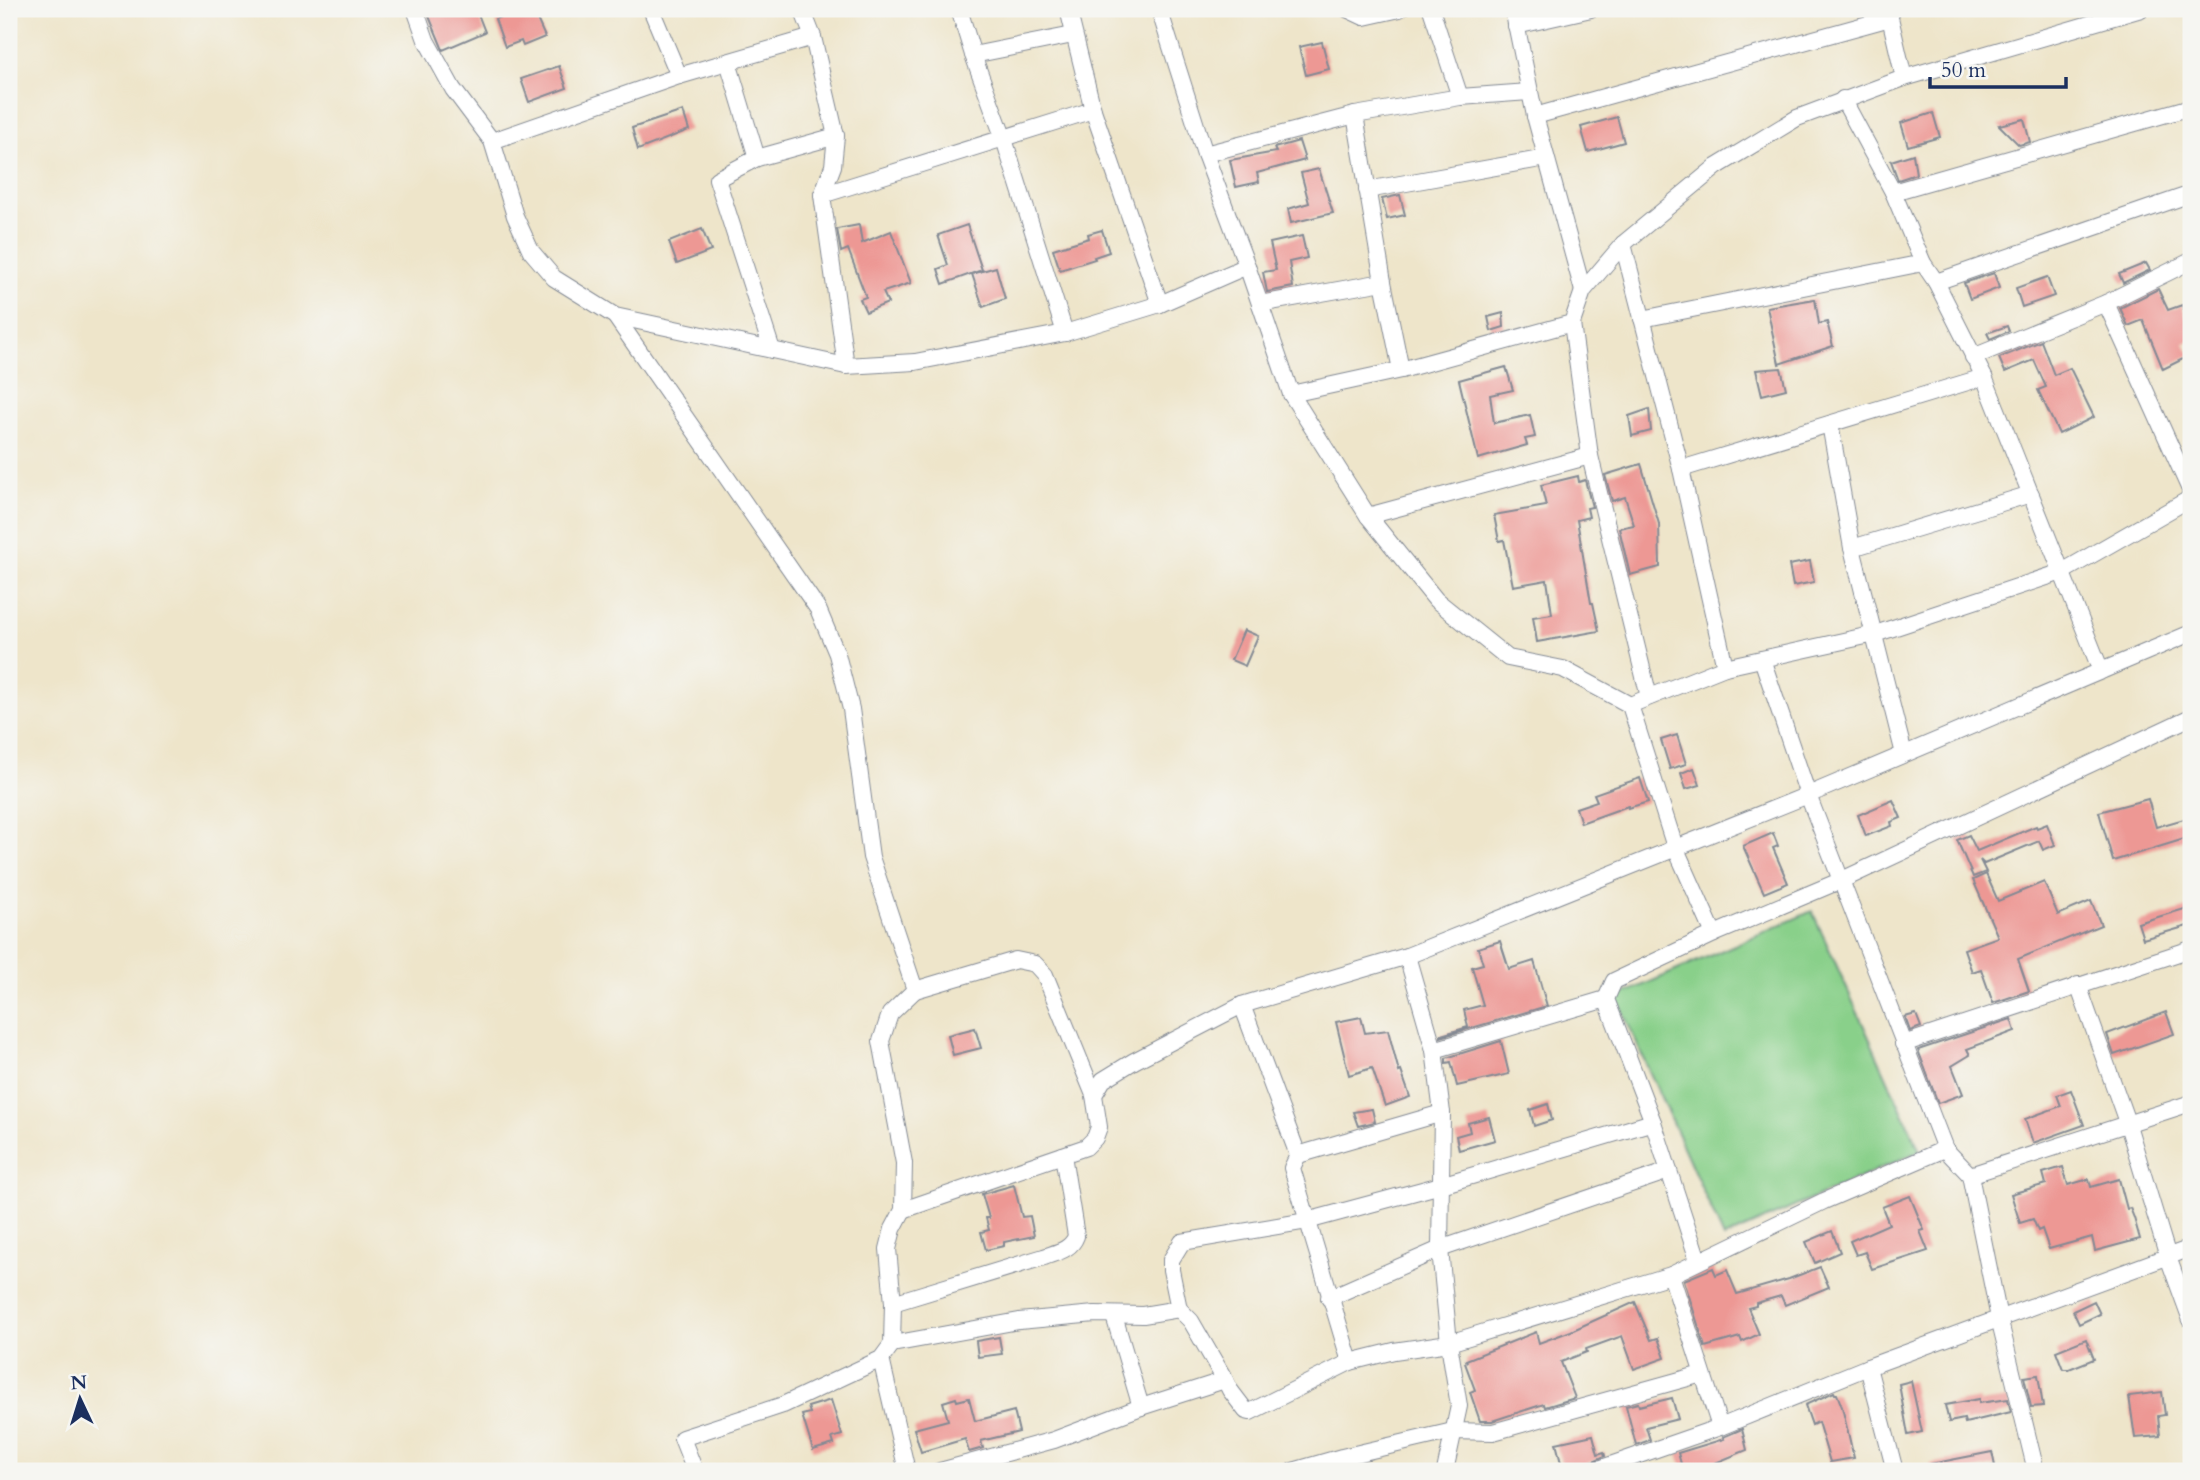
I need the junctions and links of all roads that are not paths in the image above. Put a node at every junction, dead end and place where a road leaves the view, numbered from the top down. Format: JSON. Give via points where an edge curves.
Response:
{"nodes":[{"id":1,"x":415,"y":9,"type":"edge"},
{"id":2,"x":650,"y":9,"type":"edge"},
{"id":3,"x":802,"y":9,"type":"edge"},
{"id":4,"x":959,"y":9,"type":"edge"},
{"id":5,"x":1158,"y":9,"type":"edge"},
{"id":6,"x":1348,"y":9,"type":"edge"},
{"id":7,"x":1401,"y":9,"type":"edge"},
{"id":8,"x":1431,"y":9,"type":"edge"},
{"id":9,"x":1513,"y":9,"type":"edge"},
{"id":10,"x":1591,"y":9,"type":"edge"},
{"id":11,"x":2141,"y":9,"type":"edge"},
{"id":12,"x":1072,"y":10,"type":"edge"},
{"id":13,"x":1889,"y":13,"type":"edge"},
{"id":14,"x":1517,"y":26,"type":"junction"},
{"id":15,"x":1073,"y":35,"type":"junction"},
{"id":16,"x":813,"y":37,"type":"junction"},
{"id":17,"x":973,"y":55,"type":"junction"},
{"id":18,"x":728,"y":62,"type":"junction"},
{"id":19,"x":679,"y":76,"type":"junction"},
{"id":20,"x":1904,"y":78,"type":"junction"},
{"id":21,"x":1529,"y":92,"type":"junction"},
{"id":22,"x":1460,"y":97,"type":"junction"},
{"id":23,"x":1843,"y":99,"type":"junction"},
{"id":24,"x":2191,"y":107,"type":"edge"},
{"id":25,"x":1093,"y":110,"type":"junction"},
{"id":26,"x":1355,"y":115,"type":"junction"},
{"id":27,"x":1535,"y":116,"type":"junction"},
{"id":28,"x":836,"y":136,"type":"junction"},
{"id":29,"x":1004,"y":139,"type":"junction"},
{"id":30,"x":492,"y":141,"type":"junction"},
{"id":31,"x":1205,"y":154,"type":"junction"},
{"id":32,"x":757,"y":158,"type":"junction"},
{"id":33,"x":1546,"y":158,"type":"junction"},
{"id":34,"x":1367,"y":190,"type":"junction"},
{"id":35,"x":1893,"y":192,"type":"junction"},
{"id":36,"x":2191,"y":194,"type":"edge"},
{"id":37,"x":822,"y":195,"type":"junction"},
{"id":38,"x":1623,"y":244,"type":"junction"},
{"id":39,"x":2191,"y":261,"type":"edge"},
{"id":40,"x":1923,"y":263,"type":"junction"},
{"id":41,"x":1247,"y":266,"type":"junction"},
{"id":42,"x":1383,"y":282,"type":"junction"},
{"id":43,"x":1936,"y":282,"type":"junction"},
{"id":44,"x":1583,"y":291,"type":"junction"},
{"id":45,"x":2106,"y":303,"type":"junction"},
{"id":46,"x":1160,"y":304,"type":"junction"},
{"id":47,"x":1260,"y":304,"type":"junction"},
{"id":48,"x":615,"y":316,"type":"junction"},
{"id":49,"x":1642,"y":319,"type":"junction"},
{"id":50,"x":1572,"y":323,"type":"junction"},
{"id":51,"x":1065,"y":332,"type":"junction"},
{"id":52,"x":772,"y":350,"type":"junction"},
{"id":53,"x":1973,"y":357,"type":"junction"},
{"id":54,"x":846,"y":366,"type":"junction"},
{"id":55,"x":1401,"y":370,"type":"junction"},
{"id":56,"x":1983,"y":377,"type":"junction"},
{"id":57,"x":1291,"y":394,"type":"junction"},
{"id":58,"x":1830,"y":424,"type":"junction"},
{"id":59,"x":1590,"y":456,"type":"junction"},
{"id":60,"x":1681,"y":469,"type":"junction"},
{"id":61,"x":2031,"y":494,"type":"junction"},
{"id":62,"x":2191,"y":495,"type":"edge"},
{"id":63,"x":1367,"y":516,"type":"junction"},
{"id":64,"x":1852,"y":548,"type":"junction"},
{"id":65,"x":2063,"y":572,"type":"junction"},
{"id":66,"x":2191,"y":633,"type":"edge"},
{"id":67,"x":1875,"y":634,"type":"junction"},
{"id":68,"x":1762,"y":659,"type":"junction"},
{"id":69,"x":1725,"y":667,"type":"junction"},
{"id":70,"x":2101,"y":671,"type":"junction"},
{"id":71,"x":1649,"y":697,"type":"junction"},
{"id":72,"x":1630,"y":705,"type":"junction"},
{"id":73,"x":2191,"y":717,"type":"edge"},
{"id":74,"x":1904,"y":754,"type":"junction"},
{"id":75,"x":1808,"y":795,"type":"junction"},
{"id":76,"x":1675,"y":847,"type":"junction"},
{"id":77,"x":1842,"y":880,"type":"junction"},
{"id":78,"x":1714,"y":934,"type":"junction"},
{"id":79,"x":2191,"y":949,"type":"edge"},
{"id":80,"x":1407,"y":956,"type":"junction"},
{"id":81,"x":2078,"y":985,"type":"junction"},
{"id":82,"x":915,"y":990,"type":"junction"},
{"id":83,"x":1606,"y":999,"type":"junction"},
{"id":84,"x":1242,"y":1005,"type":"junction"},
{"id":85,"x":1903,"y":1044,"type":"junction"},
{"id":86,"x":1434,"y":1050,"type":"junction"},
{"id":87,"x":1094,"y":1095,"type":"junction"},
{"id":88,"x":2191,"y":1103,"type":"edge"},
{"id":89,"x":1441,"y":1112,"type":"junction"},
{"id":90,"x":1653,"y":1122,"type":"junction"},
{"id":91,"x":2128,"y":1125,"type":"junction"},
{"id":92,"x":1945,"y":1149,"type":"junction"},
{"id":93,"x":1063,"y":1155,"type":"junction"},
{"id":94,"x":1298,"y":1156,"type":"junction"},
{"id":95,"x":1669,"y":1171,"type":"junction"},
{"id":96,"x":1970,"y":1175,"type":"junction"},
{"id":97,"x":1441,"y":1185,"type":"junction"},
{"id":98,"x":903,"y":1210,"type":"junction"},
{"id":99,"x":1307,"y":1221,"type":"junction"},
{"id":100,"x":1440,"y":1248,"type":"junction"},
{"id":101,"x":2191,"y":1248,"type":"edge"},
{"id":102,"x":2168,"y":1256,"type":"junction"},
{"id":103,"x":1698,"y":1260,"type":"junction"},
{"id":104,"x":1671,"y":1275,"type":"junction"},
{"id":105,"x":1329,"y":1298,"type":"junction"},
{"id":106,"x":893,"y":1303,"type":"junction"},
{"id":107,"x":1179,"y":1309,"type":"junction"},
{"id":108,"x":1114,"y":1316,"type":"junction"},
{"id":109,"x":1999,"y":1318,"type":"junction"},
{"id":110,"x":2191,"y":1320,"type":"edge"},
{"id":111,"x":1449,"y":1343,"type":"junction"},
{"id":112,"x":892,"y":1344,"type":"junction"},
{"id":113,"x":881,"y":1359,"type":"junction"},
{"id":114,"x":1350,"y":1362,"type":"junction"},
{"id":115,"x":1868,"y":1367,"type":"junction"},
{"id":116,"x":1702,"y":1374,"type":"junction"},
{"id":117,"x":1225,"y":1380,"type":"junction"},
{"id":118,"x":1141,"y":1407,"type":"junction"},
{"id":119,"x":1720,"y":1427,"type":"junction"},
{"id":120,"x":1453,"y":1431,"type":"junction"},
{"id":121,"x":1344,"y":1464,"type":"edge"},
{"id":122,"x":695,"y":1471,"type":"edge"},
{"id":123,"x":907,"y":1471,"type":"edge"},
{"id":124,"x":940,"y":1471,"type":"edge"},
{"id":125,"x":1293,"y":1471,"type":"edge"},
{"id":126,"x":1445,"y":1471,"type":"edge"},
{"id":127,"x":1593,"y":1471,"type":"edge"},
{"id":128,"x":1895,"y":1471,"type":"edge"},
{"id":129,"x":2036,"y":1471,"type":"edge"}],
"edges":[{"from":1,"to":30,"type":"street","via":[[453,89]]},
{"from":2,"to":19,"type":"street"},
{"from":3,"to":16,"type":"street"},
{"from":4,"to":17,"type":"street"},
{"from":5,"to":31,"type":"street"},
{"from":6,"to":7,"type":"street","via":[[1364,17]]},
{"from":8,"to":22,"type":"street"},
{"from":9,"to":14,"type":"street"},
{"from":10,"to":14,"type":"street"},
{"from":11,"to":20,"type":"street"},
{"from":12,"to":15,"type":"street"},
{"from":13,"to":20,"type":"street"},
{"from":13,"to":27,"type":"street"},
{"from":14,"to":21,"type":"street"},
{"from":15,"to":17,"type":"street"},
{"from":15,"to":25,"type":"street"},
{"from":16,"to":18,"type":"street"},
{"from":16,"to":28,"type":"street"},
{"from":17,"to":29,"type":"street"},
{"from":18,"to":19,"type":"street"},
{"from":18,"to":32,"type":"street"},
{"from":19,"to":30,"type":"street"},
{"from":20,"to":23,"type":"street"},
{"from":21,"to":22,"type":"street"},
{"from":21,"to":27,"type":"street"},
{"from":22,"to":26,"type":"street"},
{"from":23,"to":35,"type":"street"},
{"from":23,"to":38,"type":"street","via":[[1797,118],[1716,167]]},
{"from":24,"to":35,"type":"street"},
{"from":25,"to":29,"type":"street"},
{"from":25,"to":46,"type":"street"},
{"from":26,"to":31,"type":"street"},
{"from":26,"to":34,"type":"street"},
{"from":27,"to":33,"type":"street"},
{"from":28,"to":32,"type":"street"},
{"from":28,"to":37,"type":"street","via":[[833,166]]},
{"from":29,"to":37,"type":"street"},
{"from":29,"to":51,"type":"street"},
{"from":30,"to":48,"type":"street","via":[[531,251],[554,278]]},
{"from":31,"to":41,"type":"street"},
{"from":32,"to":52,"type":"street","via":[[719,176],[716,182]]},
{"from":33,"to":34,"type":"street"},
{"from":33,"to":44,"type":"street"},
{"from":34,"to":42,"type":"street"},
{"from":35,"to":40,"type":"street"},
{"from":36,"to":43,"type":"street"},
{"from":37,"to":54,"type":"street"},
{"from":38,"to":44,"type":"street"},
{"from":38,"to":49,"type":"street"},
{"from":39,"to":45,"type":"street"},
{"from":40,"to":43,"type":"street"},
{"from":40,"to":49,"type":"street"},
{"from":41,"to":46,"type":"street"},
{"from":41,"to":47,"type":"street"},
{"from":42,"to":47,"type":"street"},
{"from":42,"to":55,"type":"street"},
{"from":43,"to":53,"type":"street"},
{"from":44,"to":50,"type":"street"},
{"from":45,"to":53,"type":"street"},
{"from":45,"to":62,"type":"street"},
{"from":46,"to":51,"type":"street"},
{"from":47,"to":57,"type":"street"},
{"from":48,"to":52,"type":"street"},
{"from":48,"to":82,"type":"street","via":[[818,610],[837,654],[851,709],[871,857]]},
{"from":49,"to":60,"type":"street"},
{"from":50,"to":55,"type":"street"},
{"from":50,"to":59,"type":"street"},
{"from":51,"to":54,"type":"street","via":[[915,362]]},
{"from":52,"to":54,"type":"street"},
{"from":53,"to":56,"type":"street"},
{"from":55,"to":57,"type":"street"},
{"from":56,"to":58,"type":"street"},
{"from":56,"to":61,"type":"street"},
{"from":57,"to":63,"type":"street"},
{"from":58,"to":60,"type":"street"},
{"from":58,"to":64,"type":"street"},
{"from":59,"to":63,"type":"street"},
{"from":59,"to":71,"type":"street"},
{"from":60,"to":69,"type":"street"},
{"from":61,"to":64,"type":"street"},
{"from":61,"to":65,"type":"street"},
{"from":62,"to":65,"type":"street"},
{"from":63,"to":72,"type":"street","via":[[1436,600],[1508,658],[1563,668]]},
{"from":64,"to":67,"type":"street"},
{"from":65,"to":67,"type":"street"},
{"from":65,"to":70,"type":"street"},
{"from":66,"to":70,"type":"street"},
{"from":67,"to":68,"type":"street"},
{"from":67,"to":74,"type":"street"},
{"from":68,"to":69,"type":"street"},
{"from":68,"to":75,"type":"street"},
{"from":69,"to":71,"type":"street"},
{"from":70,"to":74,"type":"street"},
{"from":71,"to":72,"type":"street"},
{"from":72,"to":76,"type":"street"},
{"from":73,"to":77,"type":"street"},
{"from":74,"to":75,"type":"street"},
{"from":75,"to":76,"type":"street"},
{"from":75,"to":77,"type":"street"},
{"from":76,"to":78,"type":"street"},
{"from":76,"to":80,"type":"street"},
{"from":77,"to":78,"type":"street"},
{"from":77,"to":85,"type":"street"},
{"from":78,"to":83,"type":"street","via":[[1614,981]]},
{"from":79,"to":81,"type":"street"},
{"from":80,"to":84,"type":"street"},
{"from":80,"to":86,"type":"street"},
{"from":81,"to":85,"type":"street"},
{"from":81,"to":91,"type":"street"},
{"from":82,"to":87,"type":"street","via":[[1016,960],[1035,964],[1045,975]]},
{"from":82,"to":98,"type":"street","via":[[890,1014],[881,1041],[904,1163]]},
{"from":83,"to":86,"type":"street"},
{"from":83,"to":90,"type":"street"},
{"from":84,"to":87,"type":"street","via":[[1134,1061],[1103,1080]]},
{"from":84,"to":94,"type":"street"},
{"from":85,"to":92,"type":"street"},
{"from":86,"to":89,"type":"street"},
{"from":87,"to":93,"type":"street","via":[[1099,1126],[1095,1138],[1086,1147]]},
{"from":88,"to":91,"type":"street"},
{"from":89,"to":94,"type":"street"},
{"from":89,"to":97,"type":"street"},
{"from":90,"to":95,"type":"street"},
{"from":90,"to":97,"type":"street"},
{"from":91,"to":96,"type":"street"},
{"from":91,"to":102,"type":"street"},
{"from":92,"to":96,"type":"street"},
{"from":92,"to":103,"type":"street"},
{"from":93,"to":98,"type":"street"},
{"from":93,"to":106,"type":"street","via":[[1076,1236],[1073,1243],[1044,1257]]},
{"from":94,"to":99,"type":"street","via":[[1292,1168]]},
{"from":95,"to":100,"type":"street"},
{"from":95,"to":103,"type":"street"},
{"from":96,"to":109,"type":"street"},
{"from":97,"to":99,"type":"street"},
{"from":97,"to":100,"type":"street"},
{"from":98,"to":106,"type":"street","via":[[888,1248]]},
{"from":99,"to":105,"type":"street"},
{"from":99,"to":107,"type":"street","via":[[1182,1242],[1171,1260]]},
{"from":100,"to":105,"type":"street"},
{"from":100,"to":111,"type":"street"},
{"from":101,"to":102,"type":"street"},
{"from":102,"to":109,"type":"street"},
{"from":102,"to":110,"type":"street"},
{"from":103,"to":104,"type":"street"},
{"from":104,"to":111,"type":"street"},
{"from":104,"to":116,"type":"street"},
{"from":105,"to":114,"type":"street"},
{"from":106,"to":112,"type":"street"},
{"from":107,"to":108,"type":"street"},
{"from":107,"to":117,"type":"street","via":[[1191,1321]]},
{"from":108,"to":112,"type":"street","via":[[1019,1321]]},
{"from":108,"to":118,"type":"street"},
{"from":109,"to":115,"type":"street"},
{"from":109,"to":129,"type":"street"},
{"from":111,"to":114,"type":"street"},
{"from":111,"to":120,"type":"street","via":[[1459,1406]]},
{"from":112,"to":113,"type":"street"},
{"from":113,"to":122,"type":"street","via":[[783,1405],[682,1438]]},
{"from":113,"to":123,"type":"street"},
{"from":114,"to":117,"type":"street","via":[[1250,1412]]},
{"from":115,"to":119,"type":"street"},
{"from":115,"to":128,"type":"street"},
{"from":116,"to":119,"type":"street"},
{"from":116,"to":120,"type":"street","via":[[1493,1432]]},
{"from":117,"to":118,"type":"street"},
{"from":118,"to":124,"type":"street","via":[[1054,1440]]},
{"from":119,"to":127,"type":"street"},
{"from":120,"to":121,"type":"street"},
{"from":120,"to":126,"type":"street"},
{"from":121,"to":125,"type":"street"}]}
